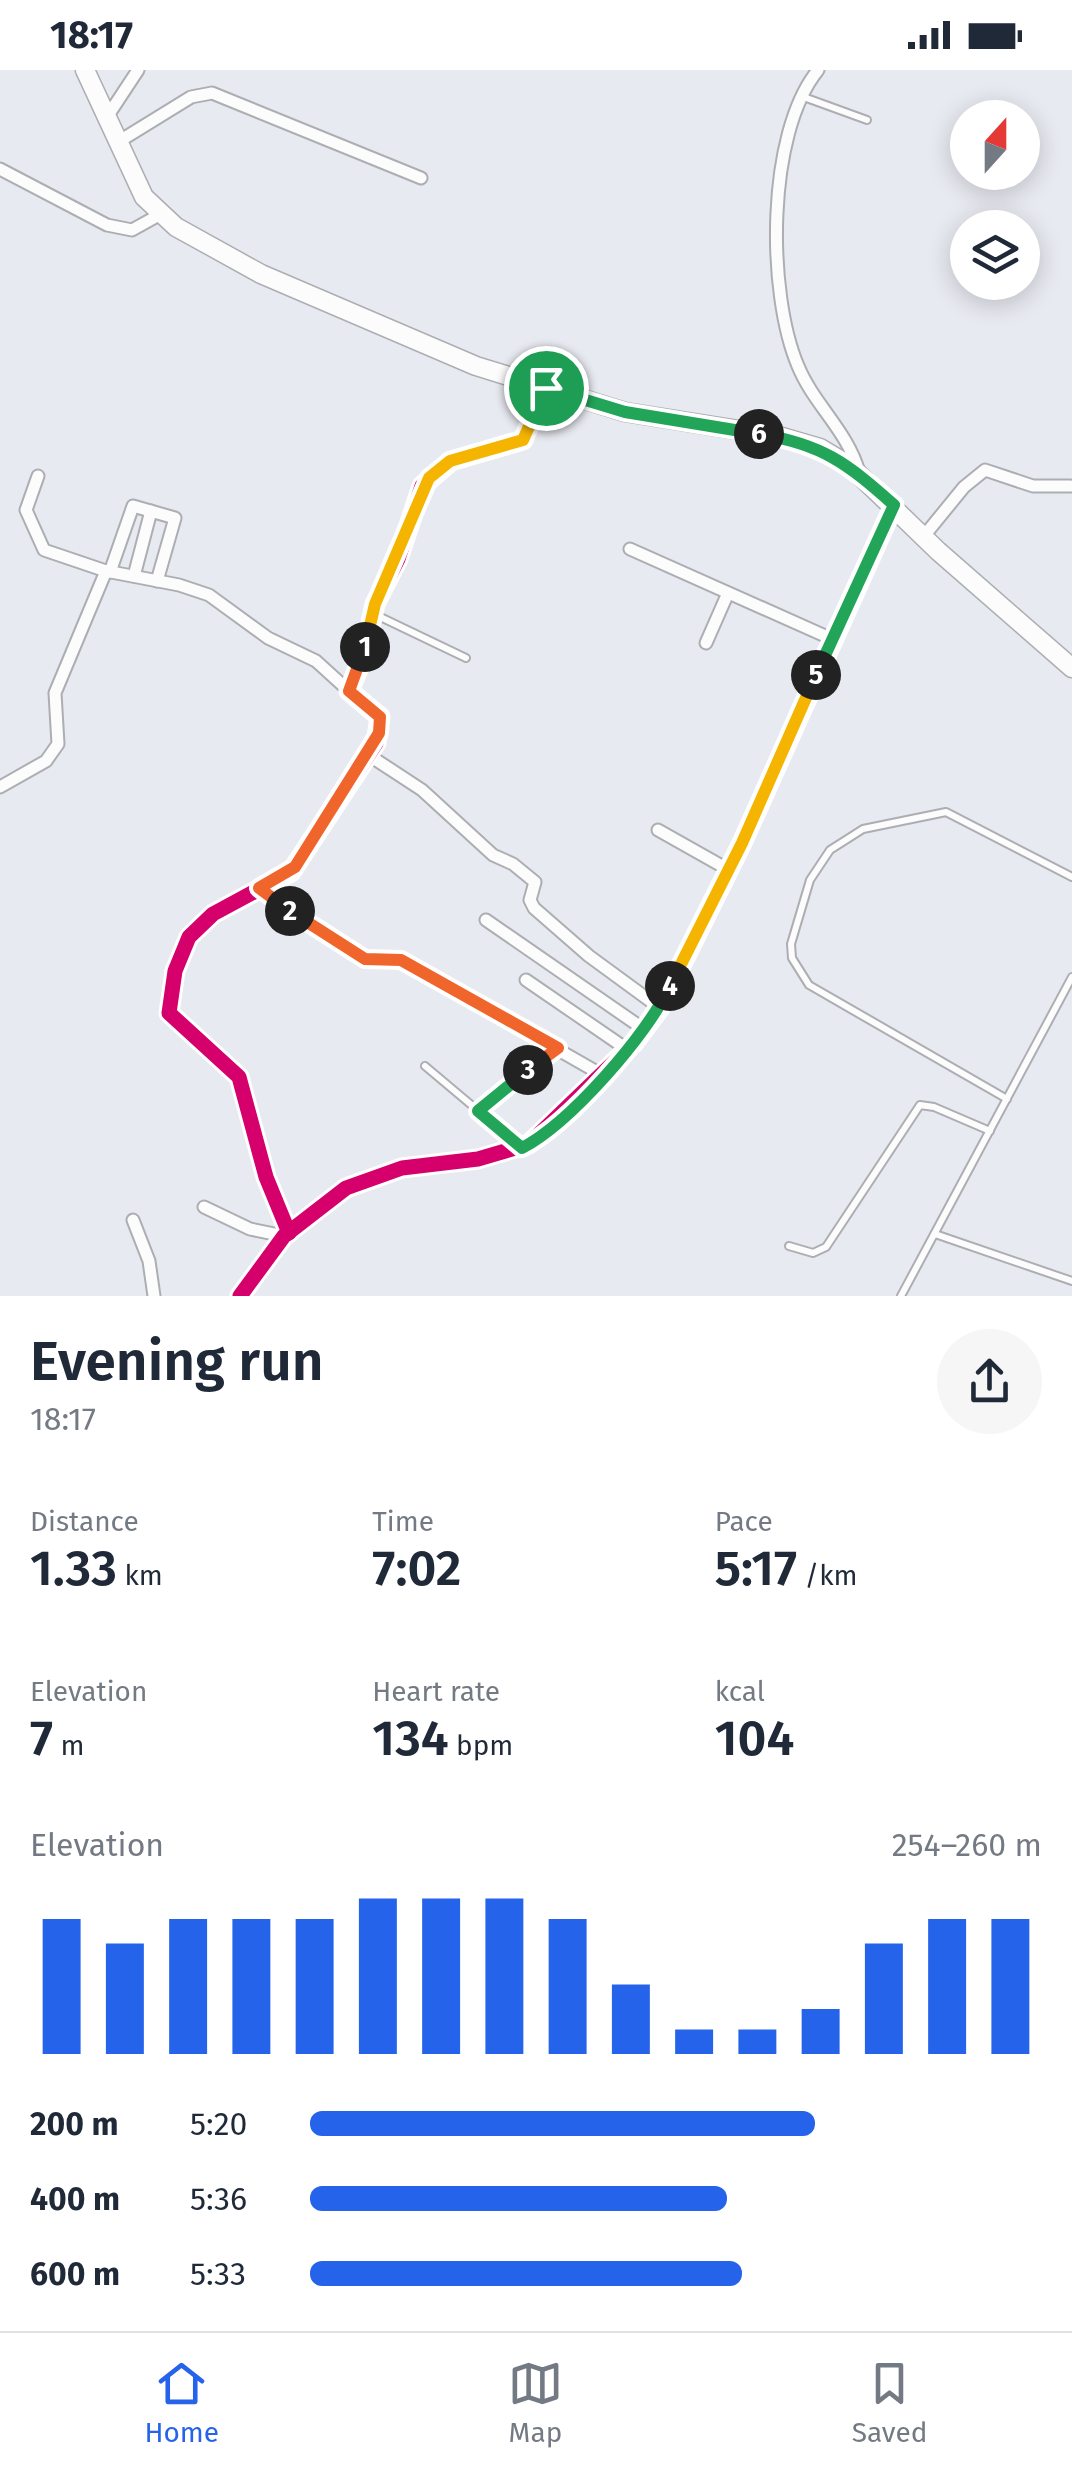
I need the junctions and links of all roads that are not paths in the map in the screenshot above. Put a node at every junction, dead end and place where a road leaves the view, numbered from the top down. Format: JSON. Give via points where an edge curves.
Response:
{"nodes":[{"id":1,"x":85,"y":70,"type":"edge"},
{"id":2,"x":138,"y":70,"type":"edge"},
{"id":3,"x":818,"y":70,"type":"edge"},
{"id":4,"x":800,"y":96,"type":"junction"},
{"id":5,"x":107,"y":118,"type":"junction"},
{"id":6,"x":867,"y":120,"type":"dead end"},
{"id":7,"x":118,"y":142,"type":"junction"},
{"id":8,"x":0,"y":169,"type":"edge"},
{"id":9,"x":421,"y":178,"type":"dead end"},
{"id":10,"x":159,"y":215,"type":"junction"},
{"id":11,"x":546,"y":388,"type":"junction"},
{"id":12,"x":860,"y":474,"type":"junction"},
{"id":13,"x":38,"y":476,"type":"dead end"},
{"id":14,"x":1070,"y":486,"type":"edge"},
{"id":15,"x":894,"y":505,"type":"junction"},
{"id":16,"x":152,"y":511,"type":"junction"},
{"id":17,"x":924,"y":536,"type":"junction"},
{"id":18,"x":630,"y":549,"type":"dead end"},
{"id":19,"x":108,"y":572,"type":"junction"},
{"id":20,"x":134,"y":576,"type":"junction"},
{"id":21,"x":158,"y":581,"type":"junction"},
{"id":22,"x":728,"y":594,"type":"junction"},
{"id":23,"x":372,"y":612,"type":"junction"},
{"id":24,"x":832,"y":639,"type":"junction"},
{"id":25,"x":706,"y":643,"type":"dead end"},
{"id":26,"x":466,"y":658,"type":"dead end"},
{"id":27,"x":1072,"y":668,"type":"edge"},
{"id":28,"x":349,"y":691,"type":"junction"},
{"id":29,"x":367,"y":754,"type":"junction"},
{"id":30,"x":0,"y":787,"type":"edge"},
{"id":31,"x":658,"y":830,"type":"dead end"},
{"id":32,"x":729,"y":870,"type":"junction"},
{"id":33,"x":1072,"y":876,"type":"edge"},
{"id":34,"x":259,"y":888,"type":"junction"},
{"id":35,"x":486,"y":920,"type":"dead end"},
{"id":36,"x":1072,"y":977,"type":"edge"},
{"id":37,"x":526,"y":980,"type":"dead end"},
{"id":38,"x":660,"y":1008,"type":"junction"},
{"id":39,"x":645,"y":1030,"type":"junction"},
{"id":40,"x":558,"y":1048,"type":"junction"},
{"id":41,"x":628,"y":1050,"type":"junction"},
{"id":42,"x":424,"y":1066,"type":"dead end"},
{"id":43,"x":604,"y":1076,"type":"junction"},
{"id":44,"x":1007,"y":1099,"type":"junction"},
{"id":45,"x":478,"y":1111,"type":"junction"},
{"id":46,"x":990,"y":1131,"type":"junction"},
{"id":47,"x":522,"y":1148,"type":"junction"},
{"id":48,"x":204,"y":1206,"type":"dead end"},
{"id":49,"x":132,"y":1220,"type":"dead end"},
{"id":50,"x":287,"y":1234,"type":"junction"},
{"id":51,"x":935,"y":1234,"type":"junction"},
{"id":52,"x":788,"y":1246,"type":"dead end"},
{"id":53,"x":1072,"y":1281,"type":"edge"},
{"id":54,"x":154,"y":1296,"type":"edge"},
{"id":55,"x":240,"y":1296,"type":"edge"},
{"id":56,"x":901,"y":1296,"type":"edge"}],
"edges":[{"from":1,"to":5,"type":"main road"},
{"from":2,"to":5,"type":"street"},
{"from":3,"to":4,"type":"street"},
{"from":4,"to":6,"type":"lane"},
{"from":4,"to":12,"type":"street","via":[[778,179],[788,332],[800,372],[848,438]]},
{"from":5,"to":7,"type":"main road"},
{"from":7,"to":9,"type":"street","via":[[192,97],[212,93]]},
{"from":7,"to":10,"type":"main road"},
{"from":8,"to":10,"type":"street","via":[[107,225],[132,230]]},
{"from":10,"to":11,"type":"main road","via":[[261,274],[352,315]]},
{"from":11,"to":12,"type":"main road","via":[[625,412],[802,442]]},
{"from":11,"to":23,"type":"street","via":[[523,440],[450,461],[429,478]]},
{"from":12,"to":15,"type":"main road"},
{"from":13,"to":19,"type":"street","via":[[26,510],[44,550]]},
{"from":14,"to":17,"type":"street","via":[[1033,486],[985,470]]},
{"from":15,"to":17,"type":"main road"},
{"from":15,"to":24,"type":"street"},
{"from":16,"to":19,"type":"street","via":[[129,507]]},
{"from":16,"to":20,"type":"street"},
{"from":16,"to":21,"type":"street","via":[[176,520]]},
{"from":17,"to":27,"type":"main road"},
{"from":18,"to":22,"type":"street"},
{"from":19,"to":20,"type":"street"},
{"from":19,"to":30,"type":"street","via":[[55,693],[58,744],[46,761]]},
{"from":20,"to":21,"type":"street"},
{"from":21,"to":28,"type":"street","via":[[208,596],[268,638],[316,661]]},
{"from":22,"to":24,"type":"street"},
{"from":22,"to":25,"type":"street"},
{"from":23,"to":26,"type":"lane"},
{"from":23,"to":28,"type":"street"},
{"from":24,"to":32,"type":"street"},
{"from":28,"to":29,"type":"street","via":[[380,717]]},
{"from":29,"to":34,"type":"street","via":[[291,872]]},
{"from":29,"to":38,"type":"street","via":[[453,814],[498,860],[518,866],[534,882],[534,908]]},
{"from":31,"to":32,"type":"street"},
{"from":32,"to":38,"type":"street"},
{"from":33,"to":44,"type":"lane","via":[[939,812],[845,837],[820,862],[800,910],[792,958],[809,985]]},
{"from":34,"to":40,"type":"street","via":[[365,959],[401,960]]},
{"from":34,"to":50,"type":"street","via":[[213,914],[189,937],[167,1008],[239,1077]]},
{"from":35,"to":39,"type":"street"},
{"from":36,"to":44,"type":"lane"},
{"from":37,"to":41,"type":"street"},
{"from":38,"to":39,"type":"street"},
{"from":39,"to":41,"type":"street"},
{"from":40,"to":43,"type":"street"},
{"from":40,"to":45,"type":"lane"},
{"from":41,"to":43,"type":"street"},
{"from":42,"to":45,"type":"lane"},
{"from":43,"to":47,"type":"street"},
{"from":44,"to":46,"type":"lane"},
{"from":45,"to":47,"type":"lane"},
{"from":46,"to":51,"type":"lane"},
{"from":46,"to":52,"type":"lane","via":[[920,1106],[826,1247],[813,1253]]},
{"from":47,"to":50,"type":"street","via":[[369,1177]]},
{"from":48,"to":50,"type":"street","via":[[250,1229]]},
{"from":49,"to":54,"type":"street"},
{"from":50,"to":55,"type":"street"},
{"from":51,"to":53,"type":"lane"},
{"from":51,"to":56,"type":"lane"}]}
